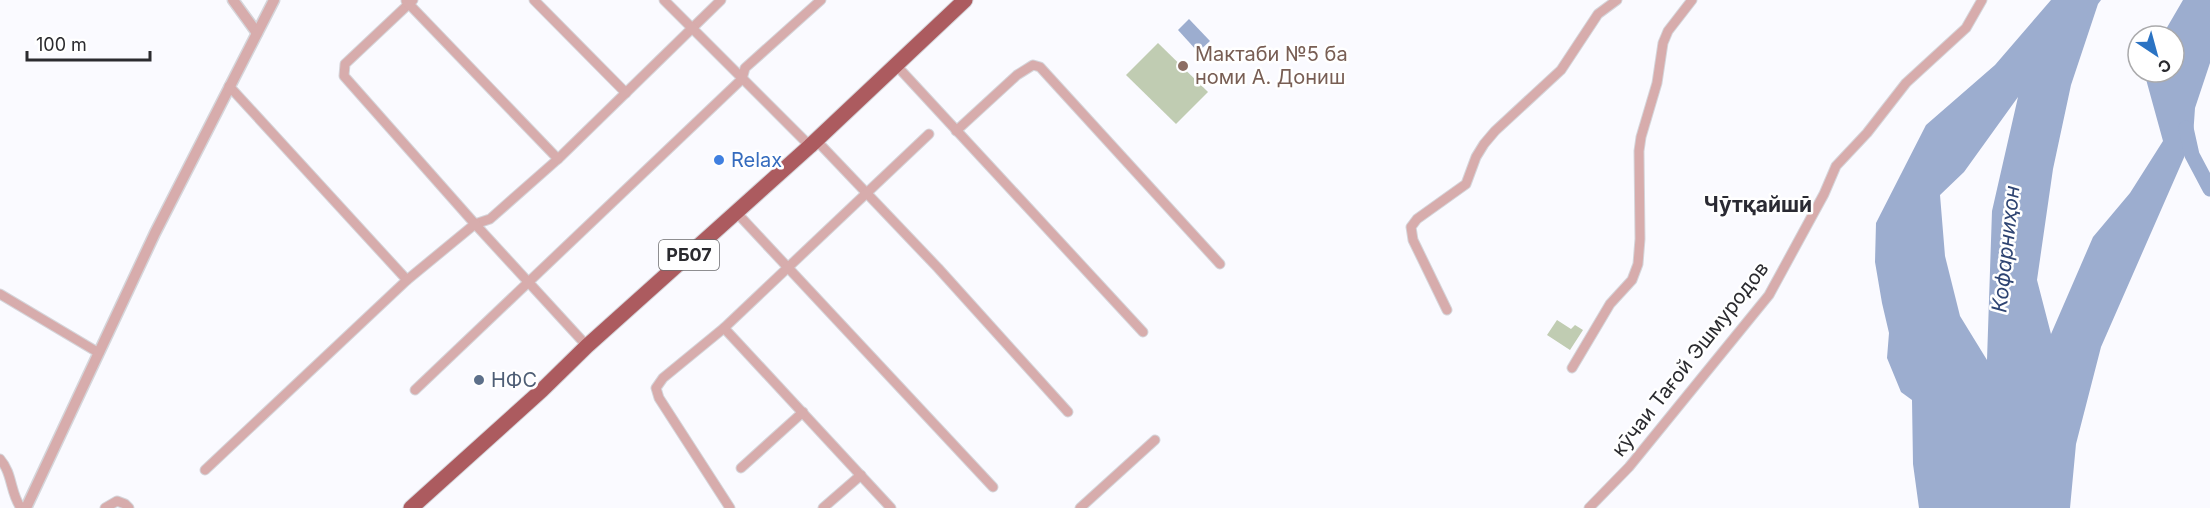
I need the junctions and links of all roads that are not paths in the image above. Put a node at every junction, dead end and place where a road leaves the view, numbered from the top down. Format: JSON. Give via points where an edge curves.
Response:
{"nodes":[{"id":1,"x":233,"y":0,"type":"edge"},
{"id":2,"x":274,"y":0,"type":"edge"},
{"id":3,"x":534,"y":0,"type":"edge"},
{"id":4,"x":664,"y":0,"type":"edge"},
{"id":5,"x":721,"y":0,"type":"edge"},
{"id":6,"x":821,"y":0,"type":"edge"},
{"id":7,"x":965,"y":0,"type":"edge"},
{"id":8,"x":1617,"y":0,"type":"edge"},
{"id":9,"x":1692,"y":0,"type":"edge"},
{"id":10,"x":1982,"y":0,"type":"edge"},
{"id":11,"x":409,"y":1,"type":"edge"},
{"id":12,"x":692,"y":29,"type":"junction"},
{"id":13,"x":257,"y":33,"type":"junction"},
{"id":14,"x":896,"y":65,"type":"junction"},
{"id":15,"x":742,"y":79,"type":"junction"},
{"id":16,"x":230,"y":86,"type":"junction"},
{"id":17,"x":626,"y":93,"type":"junction"},
{"id":18,"x":956,"y":130,"type":"junction"},
{"id":19,"x":930,"y":134,"type":"dead end"},
{"id":20,"x":813,"y":143,"type":"junction"},
{"id":21,"x":558,"y":159,"type":"junction"},
{"id":22,"x":866,"y":194,"type":"junction"},
{"id":23,"x":736,"y":212,"type":"junction"},
{"id":24,"x":475,"y":224,"type":"junction"},
{"id":25,"x":1220,"y":264,"type":"dead end"},
{"id":26,"x":786,"y":267,"type":"junction"},
{"id":27,"x":407,"y":280,"type":"junction"},
{"id":28,"x":528,"y":282,"type":"junction"},
{"id":29,"x":0,"y":294,"type":"edge"},
{"id":30,"x":1447,"y":310,"type":"dead end"},
{"id":31,"x":724,"y":328,"type":"junction"},
{"id":32,"x":1143,"y":332,"type":"dead end"},
{"id":33,"x":588,"y":346,"type":"junction"},
{"id":34,"x":99,"y":353,"type":"junction"},
{"id":35,"x":1572,"y":368,"type":"dead end"},
{"id":36,"x":416,"y":390,"type":"dead end"},
{"id":37,"x":803,"y":412,"type":"junction"},
{"id":38,"x":1068,"y":412,"type":"dead end"},
{"id":39,"x":1155,"y":440,"type":"dead end"},
{"id":40,"x":0,"y":459,"type":"edge"},
{"id":41,"x":741,"y":468,"type":"dead end"},
{"id":42,"x":205,"y":470,"type":"dead end"},
{"id":43,"x":861,"y":475,"type":"junction"},
{"id":44,"x":993,"y":487,"type":"dead end"},
{"id":45,"x":21,"y":508,"type":"edge"},
{"id":46,"x":26,"y":508,"type":"edge"},
{"id":47,"x":105,"y":508,"type":"edge"},
{"id":48,"x":129,"y":508,"type":"edge"},
{"id":49,"x":411,"y":508,"type":"edge"},
{"id":50,"x":730,"y":508,"type":"edge"},
{"id":51,"x":823,"y":508,"type":"edge"},
{"id":52,"x":891,"y":508,"type":"edge"},
{"id":53,"x":1080,"y":508,"type":"edge"},
{"id":54,"x":1589,"y":508,"type":"edge"}],
"edges":[{"from":1,"to":13,"type":"street"},
{"from":2,"to":13,"type":"street"},
{"from":3,"to":17,"type":"street"},
{"from":4,"to":12,"type":"street"},
{"from":5,"to":12,"type":"street"},
{"from":6,"to":15,"type":"street","via":[[746,68]]},
{"from":7,"to":14,"type":"highway","number":"РБ07"},
{"from":8,"to":30,"type":"street","via":[[1598,14],[1561,70],[1484,144],[1466,184],[1411,227],[1413,240]]},
{"from":9,"to":35,"type":"street","via":[[1663,44],[1657,83],[1641,137],[1638,264],[1632,280],[1610,304]]},
{"from":10,"to":54,"type":"street","name":"кӯчаи Тағой Эшмуродов","via":[[1966,28],[1906,83],[1836,166],[1768,296],[1629,467]]},
{"from":11,"to":21,"type":"street"},
{"from":11,"to":24,"type":"street","via":[[345,64],[344,76]]},
{"from":12,"to":15,"type":"street"},
{"from":12,"to":17,"type":"street"},
{"from":13,"to":16,"type":"street"},
{"from":14,"to":18,"type":"street"},
{"from":14,"to":20,"type":"highway","number":"РБ07"},
{"from":15,"to":20,"type":"street"},
{"from":15,"to":28,"type":"street"},
{"from":16,"to":27,"type":"street"},
{"from":16,"to":34,"type":"street"},
{"from":17,"to":21,"type":"street"},
{"from":18,"to":25,"type":"street","via":[[1017,75],[1033,65],[1040,67]]},
{"from":18,"to":32,"type":"street"},
{"from":19,"to":22,"type":"street"},
{"from":20,"to":22,"type":"street"},
{"from":20,"to":23,"type":"highway","number":"РБ07"},
{"from":21,"to":24,"type":"street","via":[[490,219]]},
{"from":22,"to":26,"type":"street"},
{"from":22,"to":38,"type":"street"},
{"from":23,"to":26,"type":"street"},
{"from":23,"to":33,"type":"highway","number":"РБ07"},
{"from":24,"to":27,"type":"street"},
{"from":24,"to":28,"type":"street"},
{"from":26,"to":31,"type":"street"},
{"from":26,"to":44,"type":"street"},
{"from":27,"to":42,"type":"street"},
{"from":28,"to":33,"type":"street"},
{"from":28,"to":36,"type":"street"},
{"from":29,"to":34,"type":"street"},
{"from":31,"to":37,"type":"street"},
{"from":31,"to":50,"type":"street","via":[[656,388]]},
{"from":33,"to":49,"type":"highway","number":"РБ07"},
{"from":34,"to":46,"type":"street"},
{"from":37,"to":41,"type":"street"},
{"from":37,"to":43,"type":"street"},
{"from":39,"to":53,"type":"street"},
{"from":40,"to":45,"type":"street"},
{"from":43,"to":51,"type":"street"},
{"from":43,"to":52,"type":"street"},
{"from":47,"to":48,"type":"street","via":[[117,501]]}]}
